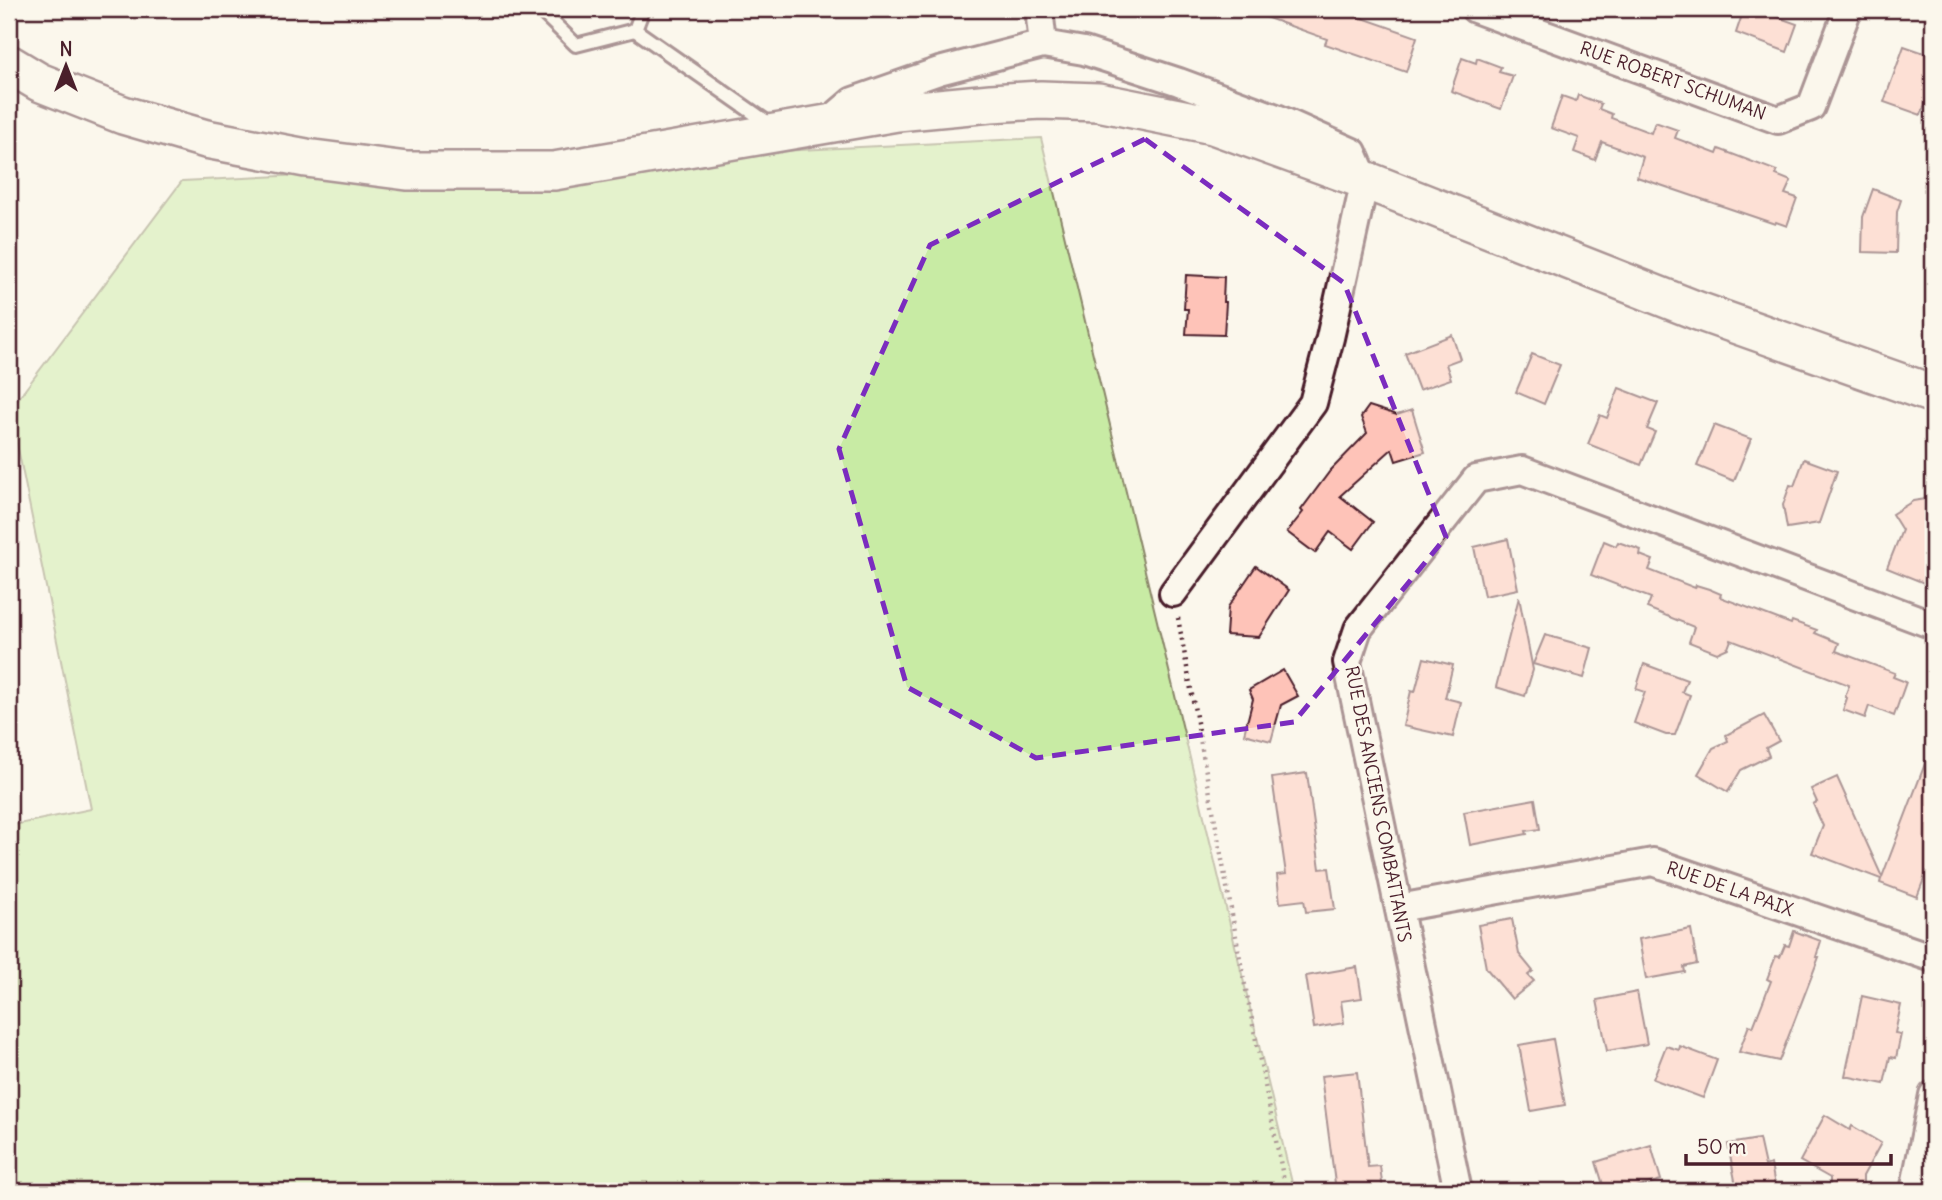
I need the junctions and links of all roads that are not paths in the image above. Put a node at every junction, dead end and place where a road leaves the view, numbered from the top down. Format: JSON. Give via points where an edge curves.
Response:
{"nodes":[{"id":1,"x":539,"y":9,"type":"edge"},
{"id":2,"x":643,"y":9,"type":"edge"},
{"id":3,"x":1040,"y":9,"type":"edge"},
{"id":4,"x":1475,"y":9,"type":"edge"},
{"id":5,"x":1848,"y":9,"type":"edge"},
{"id":6,"x":635,"y":30,"type":"junction"},
{"id":7,"x":1042,"y":44,"type":"junction"},
{"id":8,"x":9,"y":64,"type":"edge"},
{"id":9,"x":825,"y":124,"type":"junction"},
{"id":10,"x":780,"y":132,"type":"junction"},
{"id":11,"x":1366,"y":180,"type":"junction"},
{"id":12,"x":1933,"y":394,"type":"edge"},
{"id":13,"x":1173,"y":593,"type":"road end"},
{"id":14,"x":1933,"y":625,"type":"edge"},
{"id":15,"x":1399,"y":908,"type":"junction"},
{"id":16,"x":1933,"y":958,"type":"edge"},
{"id":17,"x":1933,"y":1096,"type":"edge"},
{"id":18,"x":1458,"y":1191,"type":"edge"},
{"id":19,"x":1914,"y":1191,"type":"edge"}],
"edges":[{"from":1,"to":6,"type":"lane","via":[[576,45]]},
{"from":2,"to":6,"type":"lane"},
{"from":3,"to":7,"type":"street"},
{"from":4,"to":5,"type":"street","name":"RUE ROBERT SCHUMAN","via":[[1778,120],[1811,107]]},
{"from":6,"to":10,"type":"lane"},
{"from":7,"to":9,"type":"street","via":[[939,71],[853,101]]},
{"from":7,"to":11,"type":"street","via":[[1084,51],[1279,119],[1353,152]]},
{"from":8,"to":10,"type":"main road","via":[[39,82],[123,115],[206,139],[407,171],[554,171]]},
{"from":9,"to":10,"type":"main road"},
{"from":9,"to":11,"type":"main road","via":[[991,103],[1098,102],[1213,125]]},
{"from":11,"to":12,"type":"main road","via":[[1698,311]]},
{"from":11,"to":13,"type":"street","via":[[1313,403]]},
{"from":14,"to":15,"type":"street","name":"RUE DES ANCIENS COMBATTANTS","via":[[1522,470],[1476,479],[1358,629],[1348,662]]},
{"from":15,"to":16,"type":"street","name":"RUE DE LA PAIX","via":[[1653,862]]},
{"from":15,"to":18,"type":"street","name":"RUE DES ANCIENS COMBATTANTS"},
{"from":17,"to":19,"type":"street"}]}
